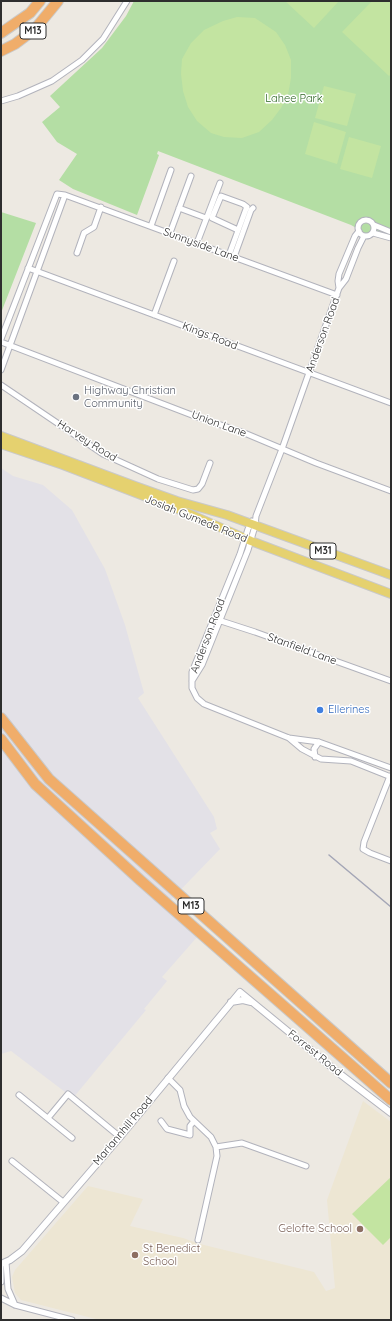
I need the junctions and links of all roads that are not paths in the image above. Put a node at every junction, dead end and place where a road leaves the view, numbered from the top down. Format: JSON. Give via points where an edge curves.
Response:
{"nodes":[{"id":1,"x":40,"y":1,"type":"edge"},
{"id":2,"x":58,"y":1,"type":"edge"},
{"id":3,"x":128,"y":1,"type":"edge"},
{"id":4,"x":1,"y":33,"type":"edge"},
{"id":5,"x":1,"y":51,"type":"edge"},
{"id":6,"x":1,"y":101,"type":"edge"},
{"id":7,"x":172,"y":170,"type":"dead end"},
{"id":8,"x":191,"y":176,"type":"dead end"},
{"id":9,"x":220,"y":183,"type":"dead end"},
{"id":10,"x":65,"y":195,"type":"junction"},
{"id":11,"x":101,"y":208,"type":"junction"},
{"id":12,"x":179,"y":208,"type":"junction"},
{"id":13,"x":253,"y":208,"type":"dead end"},
{"id":14,"x":206,"y":218,"type":"junction"},
{"id":15,"x":374,"y":225,"type":"junction"},
{"id":16,"x":151,"y":226,"type":"junction"},
{"id":17,"x":238,"y":230,"type":"junction"},
{"id":18,"x":359,"y":231,"type":"junction"},
{"id":19,"x":391,"y":232,"type":"edge"},
{"id":20,"x":170,"y":233,"type":"junction"},
{"id":21,"x":372,"y":233,"type":"junction"},
{"id":22,"x":364,"y":236,"type":"junction"},
{"id":23,"x":391,"y":238,"type":"edge"},
{"id":24,"x":197,"y":243,"type":"junction"},
{"id":25,"x":77,"y":252,"type":"dead end"},
{"id":26,"x":232,"y":256,"type":"junction"},
{"id":27,"x":174,"y":261,"type":"dead end"},
{"id":28,"x":28,"y":268,"type":"junction"},
{"id":29,"x":37,"y":271,"type":"junction"},
{"id":30,"x":339,"y":288,"type":"junction"},
{"id":31,"x":337,"y":295,"type":"junction"},
{"id":32,"x":154,"y":315,"type":"junction"},
{"id":33,"x":1,"y":341,"type":"edge"},
{"id":34,"x":10,"y":346,"type":"junction"},
{"id":35,"x":1,"y":370,"type":"edge"},
{"id":36,"x":309,"y":373,"type":"junction"},
{"id":37,"x":1,"y":385,"type":"edge"},
{"id":38,"x":391,"y":403,"type":"edge"},
{"id":39,"x":1,"y":436,"type":"edge"},
{"id":40,"x":1,"y":444,"type":"edge"},
{"id":41,"x":282,"y":449,"type":"junction"},
{"id":42,"x":210,"y":463,"type":"dead end"},
{"id":43,"x":391,"y":491,"type":"edge"},
{"id":44,"x":253,"y":524,"type":"junction"},
{"id":45,"x":248,"y":540,"type":"junction"},
{"id":46,"x":391,"y":575,"type":"edge"},
{"id":47,"x":391,"y":594,"type":"edge"},
{"id":48,"x":213,"y":618,"type":"junction"},
{"id":49,"x":220,"y":620,"type":"junction"},
{"id":50,"x":192,"y":681,"type":"junction"},
{"id":51,"x":391,"y":681,"type":"edge"},
{"id":52,"x":1,"y":718,"type":"edge"},
{"id":53,"x":289,"y":738,"type":"junction"},
{"id":54,"x":1,"y":739,"type":"edge"},
{"id":55,"x":319,"y":742,"type":"junction"},
{"id":56,"x":315,"y":757,"type":"junction"},
{"id":57,"x":391,"y":768,"type":"edge"},
{"id":58,"x":390,"y":777,"type":"edge"},
{"id":59,"x":391,"y":861,"type":"edge"},
{"id":60,"x":240,"y":992,"type":"joint"},
{"id":61,"x":253,"y":1002,"type":"junction"},
{"id":62,"x":230,"y":1003,"type":"junction"},
{"id":63,"x":168,"y":1078,"type":"junction"},
{"id":64,"x":391,"y":1084,"type":"edge"},
{"id":65,"x":19,"y":1095,"type":"dead end"},
{"id":66,"x":391,"y":1100,"type":"edge"},
{"id":67,"x":391,"y":1113,"type":"edge"},
{"id":68,"x":48,"y":1118,"type":"junction"},
{"id":69,"x":161,"y":1121,"type":"dead end"},
{"id":70,"x":194,"y":1121,"type":"junction"},
{"id":71,"x":120,"y":1136,"type":"junction"},
{"id":72,"x":72,"y":1138,"type":"dead end"},
{"id":73,"x":216,"y":1146,"type":"junction"},
{"id":74,"x":12,"y":1161,"type":"dead end"},
{"id":75,"x":306,"y":1166,"type":"dead end"},
{"id":76,"x":63,"y":1202,"type":"junction"},
{"id":77,"x":198,"y":1240,"type":"dead end"},
{"id":78,"x":4,"y":1263,"type":"edge"},
{"id":79,"x":1,"y":1282,"type":"edge"},
{"id":80,"x":1,"y":1298,"type":"edge"},
{"id":81,"x":15,"y":1305,"type":"junction"},
{"id":82,"x":72,"y":1320,"type":"edge"}],
"edges":[{"from":1,"to":4,"type":"highway","number":"M13","via":[[30,13]]},
{"from":2,"to":5,"type":"highway","number":"M13","via":[[35,29]]},
{"from":3,"to":6,"type":"street","via":[[104,39],[82,60],[52,81]]},
{"from":7,"to":16,"type":"street"},
{"from":8,"to":12,"type":"street"},
{"from":9,"to":14,"type":"street"},
{"from":10,"to":11,"type":"street","name":"Sunnyside Lane"},
{"from":10,"to":28,"type":"street","name":"Sunnyside Lane","via":[[57,194]]},
{"from":10,"to":29,"type":"street"},
{"from":11,"to":16,"type":"street","name":"Sunnyside Lane"},
{"from":11,"to":25,"type":"street","via":[[96,224],[84,233]]},
{"from":12,"to":14,"type":"street"},
{"from":12,"to":20,"type":"street"},
{"from":13,"to":26,"type":"street"},
{"from":14,"to":24,"type":"street"},
{"from":15,"to":18,"type":"street","via":[[369,220],[363,220],[358,225]]},
{"from":15,"to":19,"type":"street"},
{"from":15,"to":21,"type":"street"},
{"from":16,"to":20,"type":"street","name":"Sunnyside Lane"},
{"from":17,"to":17,"type":"street","via":[[246,206],[221,196],[212,218]]},
{"from":17,"to":26,"type":"street"},
{"from":18,"to":22,"type":"street"},
{"from":18,"to":30,"type":"street","name":"Anderson Road","via":[[339,274]]},
{"from":20,"to":24,"type":"street","name":"Sunnyside Lane"},
{"from":21,"to":22,"type":"street"},
{"from":21,"to":23,"type":"street"},
{"from":22,"to":30,"type":"street","name":"Anderson Road","via":[[346,279]]},
{"from":24,"to":26,"type":"street","name":"Sunnyside Lane"},
{"from":26,"to":31,"type":"street","name":"Sunnyside Lane"},
{"from":27,"to":32,"type":"street"},
{"from":28,"to":29,"type":"street","name":"Kings Road"},
{"from":28,"to":33,"type":"street"},
{"from":29,"to":32,"type":"street","name":"Kings Road"},
{"from":29,"to":34,"type":"street"},
{"from":30,"to":31,"type":"street","name":"Anderson Road"},
{"from":31,"to":36,"type":"street","name":"Anderson Road"},
{"from":32,"to":36,"type":"street","name":"Kings Road"},
{"from":33,"to":34,"type":"street","name":"Union Lane"},
{"from":34,"to":35,"type":"street"},
{"from":34,"to":41,"type":"street","name":"Union Lane"},
{"from":36,"to":38,"type":"street","name":"Kings Road"},
{"from":36,"to":41,"type":"street","name":"Anderson Road"},
{"from":37,"to":42,"type":"street","name":"Harvey Road","via":[[103,454],[158,479],[193,490],[198,489]]},
{"from":39,"to":44,"type":"main road","name":"Josiah Gumede Road","number":"M31","via":[[135,486]]},
{"from":40,"to":45,"type":"main road","name":"Josiah Gumede Road","number":"M31","via":[[183,511]]},
{"from":41,"to":43,"type":"street","name":"Union Lane"},
{"from":41,"to":44,"type":"street","name":"Anderson Road"},
{"from":44,"to":45,"type":"street","name":"Anderson Road"},
{"from":44,"to":46,"type":"main road","name":"Josiah Gumede Road","number":"M31"},
{"from":45,"to":47,"type":"main road","name":"Josiah Gumede Road","number":"M31"},
{"from":45,"to":48,"type":"street","name":"Anderson Road"},
{"from":45,"to":49,"type":"street","name":"Anderson Road"},
{"from":48,"to":49,"type":"street","name":"Stanfield Lane"},
{"from":48,"to":50,"type":"street","name":"Anderson Road","via":[[193,669]]},
{"from":49,"to":50,"type":"street","name":"Anderson Road","via":[[202,665]]},
{"from":49,"to":51,"type":"street","name":"Stanfield Lane"},
{"from":50,"to":53,"type":"street","via":[[197,698],[204,704]]},
{"from":52,"to":64,"type":"highway","number":"M13","via":[[49,779]]},
{"from":53,"to":55,"type":"street"},
{"from":53,"to":56,"type":"street"},
{"from":54,"to":66,"type":"highway","number":"M13","via":[[35,784]]},
{"from":55,"to":56,"type":"street","via":[[314,749]]},
{"from":55,"to":57,"type":"street"},
{"from":56,"to":58,"type":"street","via":[[327,761],[351,761]]},
{"from":58,"to":59,"type":"street","via":[[363,849]]},
{"from":60,"to":61,"type":"street","name":"Forrest Road"},
{"from":60,"to":62,"type":"street","name":"Mariannhill Road"},
{"from":61,"to":62,"type":"street","via":[[243,1000]]},
{"from":61,"to":67,"type":"street","name":"Forrest Road"},
{"from":62,"to":63,"type":"street","name":"Mariannhill Road"},
{"from":63,"to":70,"type":"street","via":[[180,1090],[187,1112]]},
{"from":63,"to":71,"type":"street","name":"Mariannhill Road"},
{"from":65,"to":68,"type":"street"},
{"from":68,"to":71,"type":"street","via":[[68,1094]]},
{"from":68,"to":72,"type":"street"},
{"from":69,"to":70,"type":"street","via":[[167,1129],[190,1135],[190,1126]]},
{"from":70,"to":73,"type":"street"},
{"from":71,"to":76,"type":"street","name":"Mariannhill Road"},
{"from":73,"to":75,"type":"street","via":[[242,1143]]},
{"from":73,"to":77,"type":"street","via":[[217,1156]]},
{"from":74,"to":76,"type":"street"},
{"from":76,"to":78,"type":"street","name":"Mariannhill Road","via":[[47,1217],[22,1251]]},
{"from":78,"to":79,"type":"street"},
{"from":78,"to":81,"type":"street","via":[[8,1289]]},
{"from":80,"to":81,"type":"street"},
{"from":81,"to":82,"type":"street"}]}
